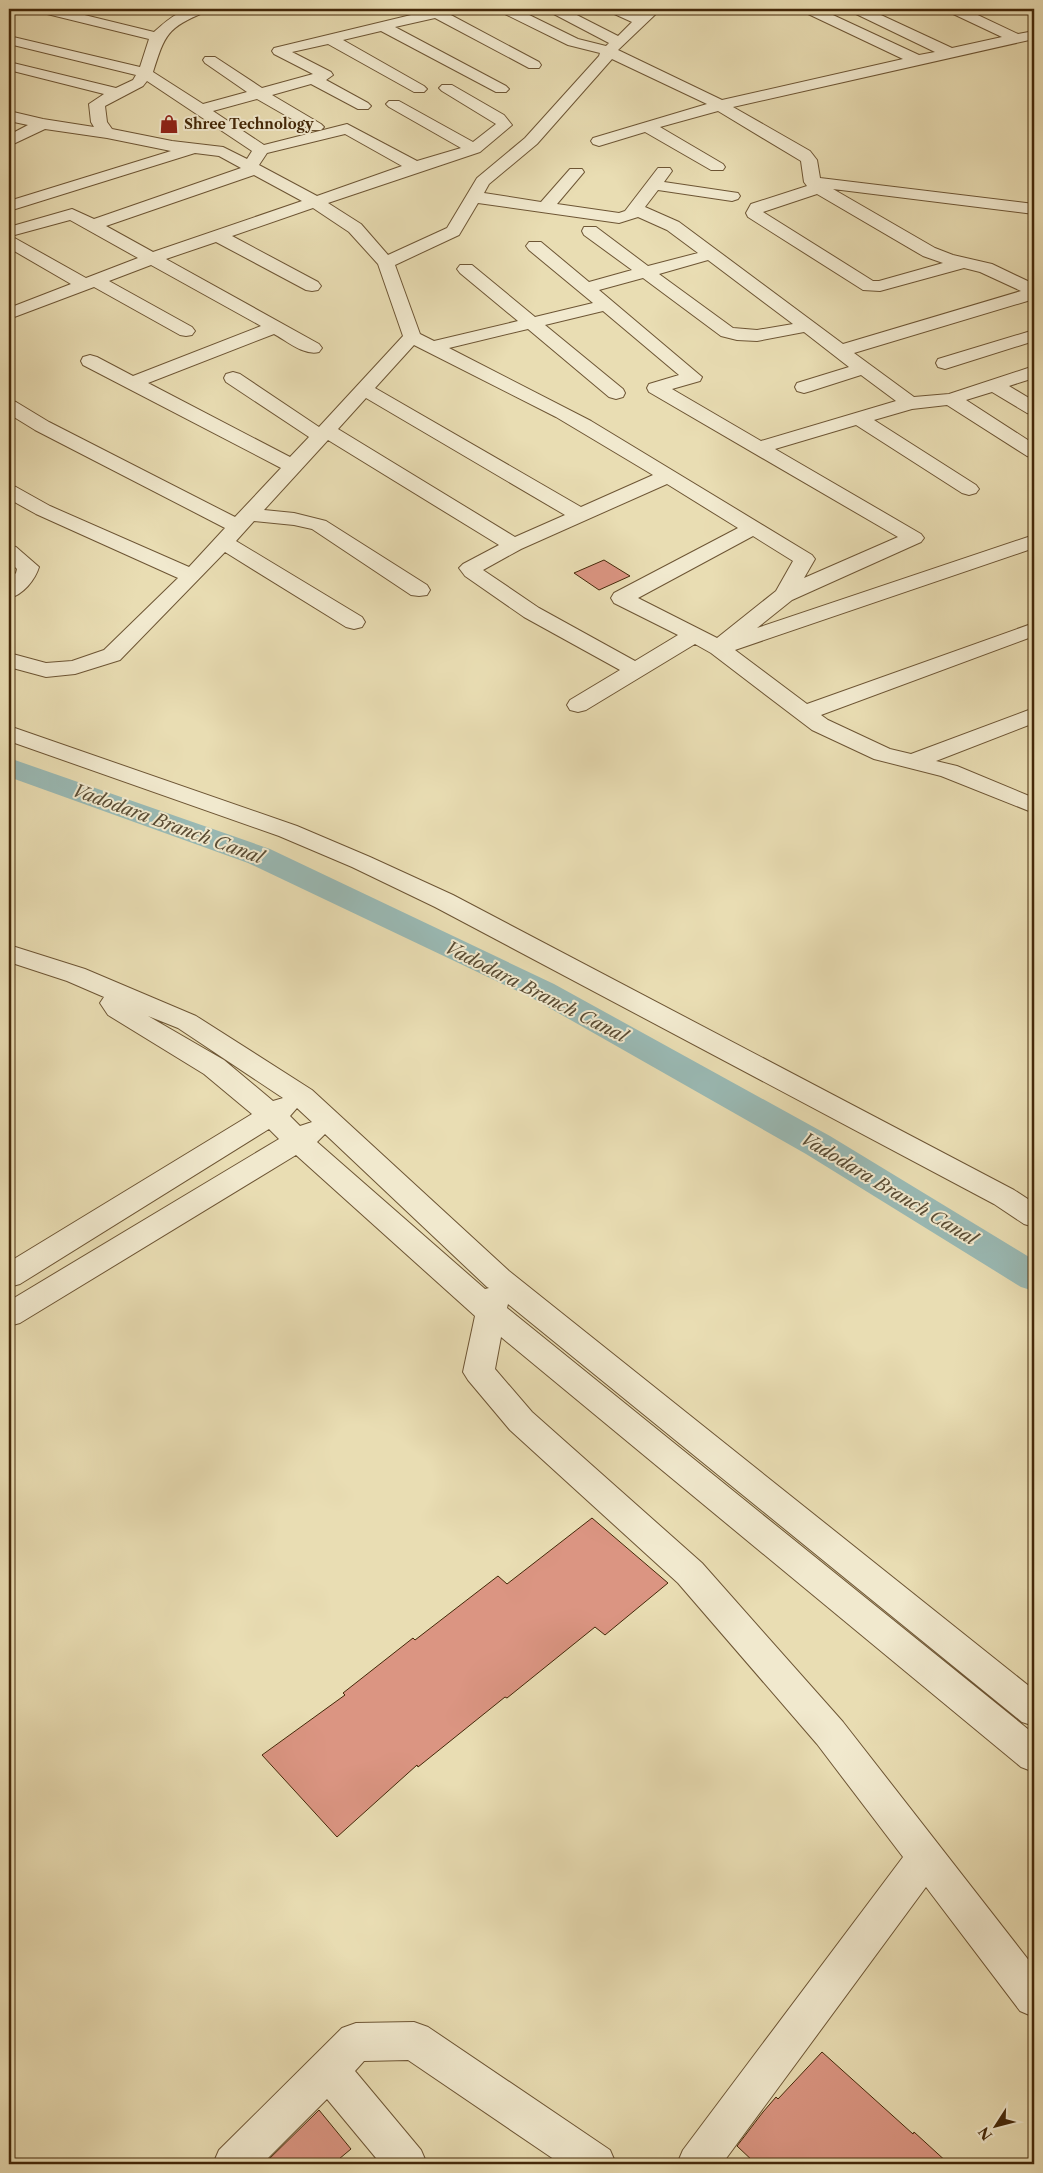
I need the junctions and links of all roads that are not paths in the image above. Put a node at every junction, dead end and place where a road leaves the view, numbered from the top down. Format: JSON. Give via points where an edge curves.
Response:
{"nodes":[{"id":1,"x":44,"y":9,"type":"edge"},
{"id":2,"x":200,"y":9,"type":"edge"},
{"id":3,"x":454,"y":9,"type":"edge"},
{"id":4,"x":506,"y":9,"type":"edge"},
{"id":5,"x":555,"y":9,"type":"edge"},
{"id":6,"x":615,"y":9,"type":"edge"},
{"id":7,"x":654,"y":9,"type":"edge"},
{"id":8,"x":809,"y":9,"type":"edge"},
{"id":9,"x":857,"y":9,"type":"edge"},
{"id":10,"x":954,"y":9,"type":"edge"},
{"id":11,"x":389,"y":13,"type":"dead end"},
{"id":12,"x":436,"y":13,"type":"junction"},
{"id":13,"x":402,"y":21,"type":"junction"},
{"id":14,"x":642,"y":21,"type":"junction"},
{"id":15,"x":382,"y":26,"type":"junction"},
{"id":16,"x":1034,"y":35,"type":"edge"},
{"id":17,"x":157,"y":37,"type":"junction"},
{"id":18,"x":330,"y":39,"type":"junction"},
{"id":19,"x":1017,"y":39,"type":"junction"},
{"id":20,"x":9,"y":40,"type":"edge"},
{"id":21,"x":614,"y":47,"type":"junction"},
{"id":22,"x":950,"y":53,"type":"junction"},
{"id":23,"x":210,"y":60,"type":"dead end"},
{"id":24,"x":917,"y":60,"type":"junction"},
{"id":25,"x":534,"y":65,"type":"dead end"},
{"id":26,"x":9,"y":66,"type":"edge"},
{"id":27,"x":145,"y":73,"type":"junction"},
{"id":28,"x":314,"y":79,"type":"junction"},
{"id":29,"x":447,"y":88,"type":"dead end"},
{"id":30,"x":419,"y":89,"type":"dead end"},
{"id":31,"x":501,"y":89,"type":"dead end"},
{"id":32,"x":117,"y":93,"type":"junction"},
{"id":33,"x":260,"y":94,"type":"junction"},
{"id":34,"x":394,"y":104,"type":"dead end"},
{"id":35,"x":363,"y":106,"type":"dead end"},
{"id":36,"x":721,"y":106,"type":"junction"},
{"id":37,"x":200,"y":110,"type":"junction"},
{"id":38,"x":9,"y":116,"type":"edge"},
{"id":39,"x":43,"y":124,"type":"junction"},
{"id":40,"x":647,"y":126,"type":"junction"},
{"id":41,"x":316,"y":127,"type":"dead end"},
{"id":42,"x":107,"y":133,"type":"junction"},
{"id":43,"x":9,"y":140,"type":"edge"},
{"id":44,"x":598,"y":141,"type":"dead end"},
{"id":45,"x":196,"y":149,"type":"junction"},
{"id":46,"x":261,"y":150,"type":"junction"},
{"id":47,"x":474,"y":150,"type":"junction"},
{"id":48,"x":416,"y":167,"type":"junction"},
{"id":49,"x":717,"y":167,"type":"dead end"},
{"id":50,"x":253,"y":168,"type":"junction"},
{"id":51,"x":664,"y":171,"type":"dead end"},
{"id":52,"x":576,"y":172,"type":"dead end"},
{"id":53,"x":815,"y":185,"type":"junction"},
{"id":54,"x":654,"y":186,"type":"junction"},
{"id":55,"x":732,"y":196,"type":"dead end"},
{"id":56,"x":474,"y":197,"type":"junction"},
{"id":57,"x":314,"y":201,"type":"junction"},
{"id":58,"x":9,"y":206,"type":"edge"},
{"id":59,"x":545,"y":207,"type":"junction"},
{"id":60,"x":635,"y":209,"type":"junction"},
{"id":61,"x":1034,"y":209,"type":"edge"},
{"id":62,"x":94,"y":225,"type":"junction"},
{"id":63,"x":590,"y":230,"type":"dead end"},
{"id":64,"x":9,"y":232,"type":"edge"},
{"id":65,"x":216,"y":235,"type":"junction"},
{"id":66,"x":9,"y":241,"type":"edge"},
{"id":67,"x":535,"y":246,"type":"dead end"},
{"id":68,"x":712,"y":254,"type":"junction"},
{"id":69,"x":34,"y":256,"type":"junction"},
{"id":70,"x":154,"y":258,"type":"junction"},
{"id":71,"x":17,"y":262,"type":"dead end"},
{"id":72,"x":386,"y":262,"type":"junction"},
{"id":73,"x":962,"y":263,"type":"junction"},
{"id":74,"x":466,"y":268,"type":"dead end"},
{"id":75,"x":647,"y":272,"type":"junction"},
{"id":76,"x":89,"y":282,"type":"junction"},
{"id":77,"x":312,"y":286,"type":"dead end"},
{"id":78,"x":586,"y":288,"type":"junction"},
{"id":79,"x":1034,"y":292,"type":"edge"},
{"id":80,"x":606,"y":305,"type":"junction"},
{"id":81,"x":9,"y":314,"type":"edge"},
{"id":82,"x":532,"y":323,"type":"junction"},
{"id":83,"x":809,"y":326,"type":"junction"},
{"id":84,"x":276,"y":327,"type":"junction"},
{"id":85,"x":186,"y":331,"type":"dead end"},
{"id":86,"x":1034,"y":335,"type":"edge"},
{"id":87,"x":412,"y":337,"type":"junction"},
{"id":88,"x":430,"y":347,"type":"junction"},
{"id":89,"x":313,"y":348,"type":"dead end"},
{"id":90,"x":841,"y":351,"type":"junction"},
{"id":91,"x":90,"y":361,"type":"dead end"},
{"id":92,"x":945,"y":362,"type":"dead end"},
{"id":93,"x":864,"y":368,"type":"junction"},
{"id":94,"x":1034,"y":372,"type":"edge"},
{"id":95,"x":233,"y":378,"type":"dead end"},
{"id":96,"x":132,"y":383,"type":"junction"},
{"id":97,"x":994,"y":385,"type":"junction"},
{"id":98,"x":804,"y":387,"type":"dead end"},
{"id":99,"x":364,"y":389,"type":"junction"},
{"id":100,"x":616,"y":393,"type":"dead end"},
{"id":101,"x":951,"y":398,"type":"junction"},
{"id":102,"x":910,"y":403,"type":"junction"},
{"id":103,"x":9,"y":406,"type":"edge"},
{"id":104,"x":1034,"y":409,"type":"edge"},
{"id":105,"x":858,"y":418,"type":"junction"},
{"id":106,"x":323,"y":433,"type":"junction"},
{"id":107,"x":758,"y":448,"type":"junction"},
{"id":108,"x":1034,"y":452,"type":"edge"},
{"id":109,"x":292,"y":466,"type":"junction"},
{"id":110,"x":668,"y":476,"type":"junction"},
{"id":111,"x":969,"y":489,"type":"dead end"},
{"id":112,"x":9,"y":491,"type":"edge"},
{"id":113,"x":580,"y":515,"type":"junction"},
{"id":114,"x":243,"y":520,"type":"junction"},
{"id":115,"x":753,"y":528,"type":"junction"},
{"id":116,"x":1034,"y":541,"type":"edge"},
{"id":117,"x":223,"y":542,"type":"junction"},
{"id":118,"x":514,"y":545,"type":"junction"},
{"id":119,"x":9,"y":551,"type":"edge"},
{"id":120,"x":192,"y":576,"type":"junction"},
{"id":121,"x":419,"y":590,"type":"dead end"},
{"id":122,"x":9,"y":592,"type":"edge"},
{"id":123,"x":784,"y":595,"type":"junction"},
{"id":124,"x":354,"y":622,"type":"dead end"},
{"id":125,"x":1034,"y":629,"type":"edge"},
{"id":126,"x":694,"y":635,"type":"junction"},
{"id":127,"x":719,"y":648,"type":"junction"},
{"id":128,"x":9,"y":660,"type":"edge"},
{"id":129,"x":636,"y":670,"type":"junction"},
{"id":130,"x":578,"y":705,"type":"dead end"},
{"id":131,"x":804,"y":713,"type":"junction"},
{"id":132,"x":1034,"y":715,"type":"edge"},
{"id":133,"x":9,"y":733,"type":"edge"},
{"id":134,"x":912,"y":762,"type":"junction"},
{"id":135,"x":1034,"y":806,"type":"edge"},
{"id":136,"x":9,"y":954,"type":"edge"},
{"id":137,"x":98,"y":984,"type":"junction"},
{"id":138,"x":302,"y":1097,"type":"junction"},
{"id":139,"x":270,"y":1114,"type":"junction"},
{"id":140,"x":329,"y":1122,"type":"junction"},
{"id":141,"x":297,"y":1140,"type":"junction"},
{"id":142,"x":1034,"y":1217,"type":"edge"},
{"id":143,"x":9,"y":1276,"type":"edge"},
{"id":144,"x":498,"y":1279,"type":"junction"},
{"id":145,"x":491,"y":1312,"type":"junction"},
{"id":146,"x":9,"y":1315,"type":"edge"},
{"id":147,"x":1034,"y":1711,"type":"edge"},
{"id":148,"x":1034,"y":1756,"type":"edge"},
{"id":149,"x":926,"y":1858,"type":"junction"},
{"id":150,"x":1034,"y":1998,"type":"edge"},
{"id":151,"x":328,"y":2069,"type":"junction"},
{"id":152,"x":701,"y":2163,"type":"edge"},
{"id":153,"x":233,"y":2164,"type":"edge"},
{"id":154,"x":407,"y":2164,"type":"edge"},
{"id":155,"x":596,"y":2164,"type":"edge"}],
"edges":[{"from":1,"to":17,"type":"street"},
{"from":2,"to":17,"type":"street","via":[[178,18]]},
{"from":3,"to":12,"type":"street"},
{"from":4,"to":21,"type":"street","via":[[573,42]]},
{"from":5,"to":21,"type":"street"},
{"from":6,"to":14,"type":"street"},
{"from":7,"to":14,"type":"street"},
{"from":8,"to":24,"type":"street"},
{"from":9,"to":22,"type":"street"},
{"from":10,"to":19,"type":"street"},
{"from":11,"to":13,"type":"street"},
{"from":12,"to":13,"type":"street"},
{"from":12,"to":25,"type":"street"},
{"from":13,"to":15,"type":"street"},
{"from":14,"to":21,"type":"street"},
{"from":15,"to":18,"type":"street"},
{"from":15,"to":31,"type":"street"},
{"from":16,"to":19,"type":"street"},
{"from":17,"to":27,"type":"street"},
{"from":18,"to":28,"type":"street","via":[[279,51],[326,75]]},
{"from":18,"to":30,"type":"street"},
{"from":19,"to":22,"type":"street"},
{"from":20,"to":27,"type":"street"},
{"from":21,"to":36,"type":"street"},
{"from":21,"to":56,"type":"street","via":[[531,141],[484,180]]},
{"from":22,"to":24,"type":"street"},
{"from":23,"to":33,"type":"street"},
{"from":24,"to":36,"type":"street"},
{"from":26,"to":32,"type":"street"},
{"from":27,"to":32,"type":"street","via":[[138,83]]},
{"from":27,"to":37,"type":"street"},
{"from":28,"to":33,"type":"street"},
{"from":28,"to":35,"type":"street"},
{"from":29,"to":47,"type":"street","via":[[503,122],[501,129]]},
{"from":32,"to":42,"type":"street","via":[[97,104],[99,122]]},
{"from":33,"to":37,"type":"street"},
{"from":33,"to":41,"type":"street"},
{"from":34,"to":47,"type":"street"},
{"from":36,"to":40,"type":"street"},
{"from":36,"to":53,"type":"street","via":[[804,154],[809,160]]},
{"from":37,"to":46,"type":"street"},
{"from":38,"to":39,"type":"street"},
{"from":39,"to":42,"type":"street"},
{"from":39,"to":43,"type":"street"},
{"from":40,"to":44,"type":"street"},
{"from":40,"to":49,"type":"street"},
{"from":42,"to":45,"type":"street"},
{"from":45,"to":50,"type":"street","via":[[223,152]]},
{"from":45,"to":58,"type":"street"},
{"from":46,"to":48,"type":"street","via":[[348,129]]},
{"from":46,"to":50,"type":"street"},
{"from":47,"to":48,"type":"street"},
{"from":48,"to":57,"type":"street"},
{"from":50,"to":57,"type":"street"},
{"from":50,"to":62,"type":"street"},
{"from":51,"to":54,"type":"street"},
{"from":52,"to":59,"type":"street"},
{"from":53,"to":61,"type":"street"},
{"from":53,"to":73,"type":"street","via":[[929,252]]},
{"from":53,"to":73,"type":"street","via":[[757,208],[754,213],[869,286],[880,286]]},
{"from":54,"to":55,"type":"street"},
{"from":54,"to":60,"type":"street"},
{"from":56,"to":59,"type":"street"},
{"from":56,"to":72,"type":"street","via":[[453,230]]},
{"from":57,"to":65,"type":"street"},
{"from":57,"to":72,"type":"street","via":[[355,228]]},
{"from":59,"to":60,"type":"street","via":[[620,218],[631,215]]},
{"from":60,"to":68,"type":"street","via":[[673,226]]},
{"from":62,"to":64,"type":"street","via":[[72,214]]},
{"from":62,"to":70,"type":"street"},
{"from":63,"to":75,"type":"street"},
{"from":65,"to":70,"type":"street"},
{"from":65,"to":77,"type":"street"},
{"from":66,"to":69,"type":"street"},
{"from":67,"to":78,"type":"street"},
{"from":68,"to":75,"type":"street"},
{"from":68,"to":83,"type":"street"},
{"from":69,"to":71,"type":"street"},
{"from":69,"to":76,"type":"street"},
{"from":70,"to":76,"type":"street"},
{"from":70,"to":84,"type":"street"},
{"from":72,"to":87,"type":"street"},
{"from":73,"to":79,"type":"street","via":[[986,268]]},
{"from":74,"to":82,"type":"street"},
{"from":75,"to":78,"type":"street"},
{"from":75,"to":83,"type":"street","via":[[738,337]]},
{"from":76,"to":81,"type":"street"},
{"from":76,"to":85,"type":"street"},
{"from":78,"to":80,"type":"street"},
{"from":79,"to":90,"type":"street"},
{"from":80,"to":82,"type":"street"},
{"from":80,"to":107,"type":"street","via":[[693,377],[656,388]]},
{"from":82,"to":88,"type":"street"},
{"from":82,"to":100,"type":"street"},
{"from":83,"to":90,"type":"street"},
{"from":84,"to":89,"type":"street"},
{"from":84,"to":96,"type":"street"},
{"from":86,"to":92,"type":"street"},
{"from":87,"to":88,"type":"street"},
{"from":87,"to":99,"type":"street"},
{"from":88,"to":110,"type":"street","via":[[583,424]]},
{"from":90,"to":93,"type":"street"},
{"from":91,"to":96,"type":"street"},
{"from":93,"to":98,"type":"street"},
{"from":93,"to":102,"type":"street"},
{"from":94,"to":97,"type":"street"},
{"from":95,"to":106,"type":"street"},
{"from":96,"to":109,"type":"street"},
{"from":97,"to":101,"type":"street"},
{"from":97,"to":104,"type":"street"},
{"from":99,"to":106,"type":"street"},
{"from":99,"to":113,"type":"street"},
{"from":101,"to":102,"type":"street"},
{"from":101,"to":108,"type":"street"},
{"from":102,"to":105,"type":"street"},
{"from":103,"to":114,"type":"street","via":[[42,426]]},
{"from":105,"to":107,"type":"street"},
{"from":105,"to":111,"type":"street"},
{"from":106,"to":109,"type":"street"},
{"from":106,"to":118,"type":"street"},
{"from":107,"to":123,"type":"street","via":[[914,538]]},
{"from":109,"to":114,"type":"street"},
{"from":110,"to":113,"type":"street"},
{"from":110,"to":115,"type":"street"},
{"from":112,"to":120,"type":"street","via":[[42,510]]},
{"from":113,"to":118,"type":"street"},
{"from":114,"to":117,"type":"street"},
{"from":114,"to":121,"type":"street","via":[[294,519],[319,525]]},
{"from":115,"to":123,"type":"street","via":[[805,559]]},
{"from":115,"to":126,"type":"street","via":[[622,598]]},
{"from":116,"to":127,"type":"street"},
{"from":117,"to":120,"type":"street"},
{"from":117,"to":124,"type":"street"},
{"from":118,"to":129,"type":"street","via":[[470,568],[472,572],[556,629]]},
{"from":119,"to":122,"type":"street","via":[[28,567],[26,575]]},
{"from":120,"to":128,"type":"street","via":[[112,655],[75,668],[46,670]]},
{"from":123,"to":127,"type":"street"},
{"from":125,"to":131,"type":"street"},
{"from":126,"to":127,"type":"street"},
{"from":126,"to":129,"type":"street"},
{"from":127,"to":131,"type":"street"},
{"from":129,"to":130,"type":"street"},
{"from":131,"to":134,"type":"street","via":[[820,725],[882,754]]},
{"from":132,"to":134,"type":"street"},
{"from":133,"to":142,"type":"street","via":[[288,831],[444,900],[1004,1197]]},
{"from":134,"to":135,"type":"street","via":[[949,771]]},
{"from":136,"to":137,"type":"street"},
{"from":137,"to":138,"type":"street","via":[[187,1022]]},
{"from":137,"to":139,"type":"street","via":[[117,1009],[214,1067]]},
{"from":138,"to":139,"type":"street"},
{"from":138,"to":140,"type":"street"},
{"from":139,"to":141,"type":"street"},
{"from":139,"to":143,"type":"street"},
{"from":140,"to":141,"type":"street"},
{"from":140,"to":144,"type":"street"},
{"from":141,"to":145,"type":"street"},
{"from":141,"to":146,"type":"street"},
{"from":144,"to":145,"type":"street"},
{"from":144,"to":147,"type":"street"},
{"from":145,"to":148,"type":"street"},
{"from":145,"to":149,"type":"street","via":[[479,1372],[521,1421],[690,1573],[830,1734]]},
{"from":149,"to":150,"type":"street"},
{"from":149,"to":152,"type":"street"},
{"from":151,"to":153,"type":"street"},
{"from":151,"to":154,"type":"street"},
{"from":151,"to":155,"type":"street","via":[[356,2042],[414,2041]]}]}
